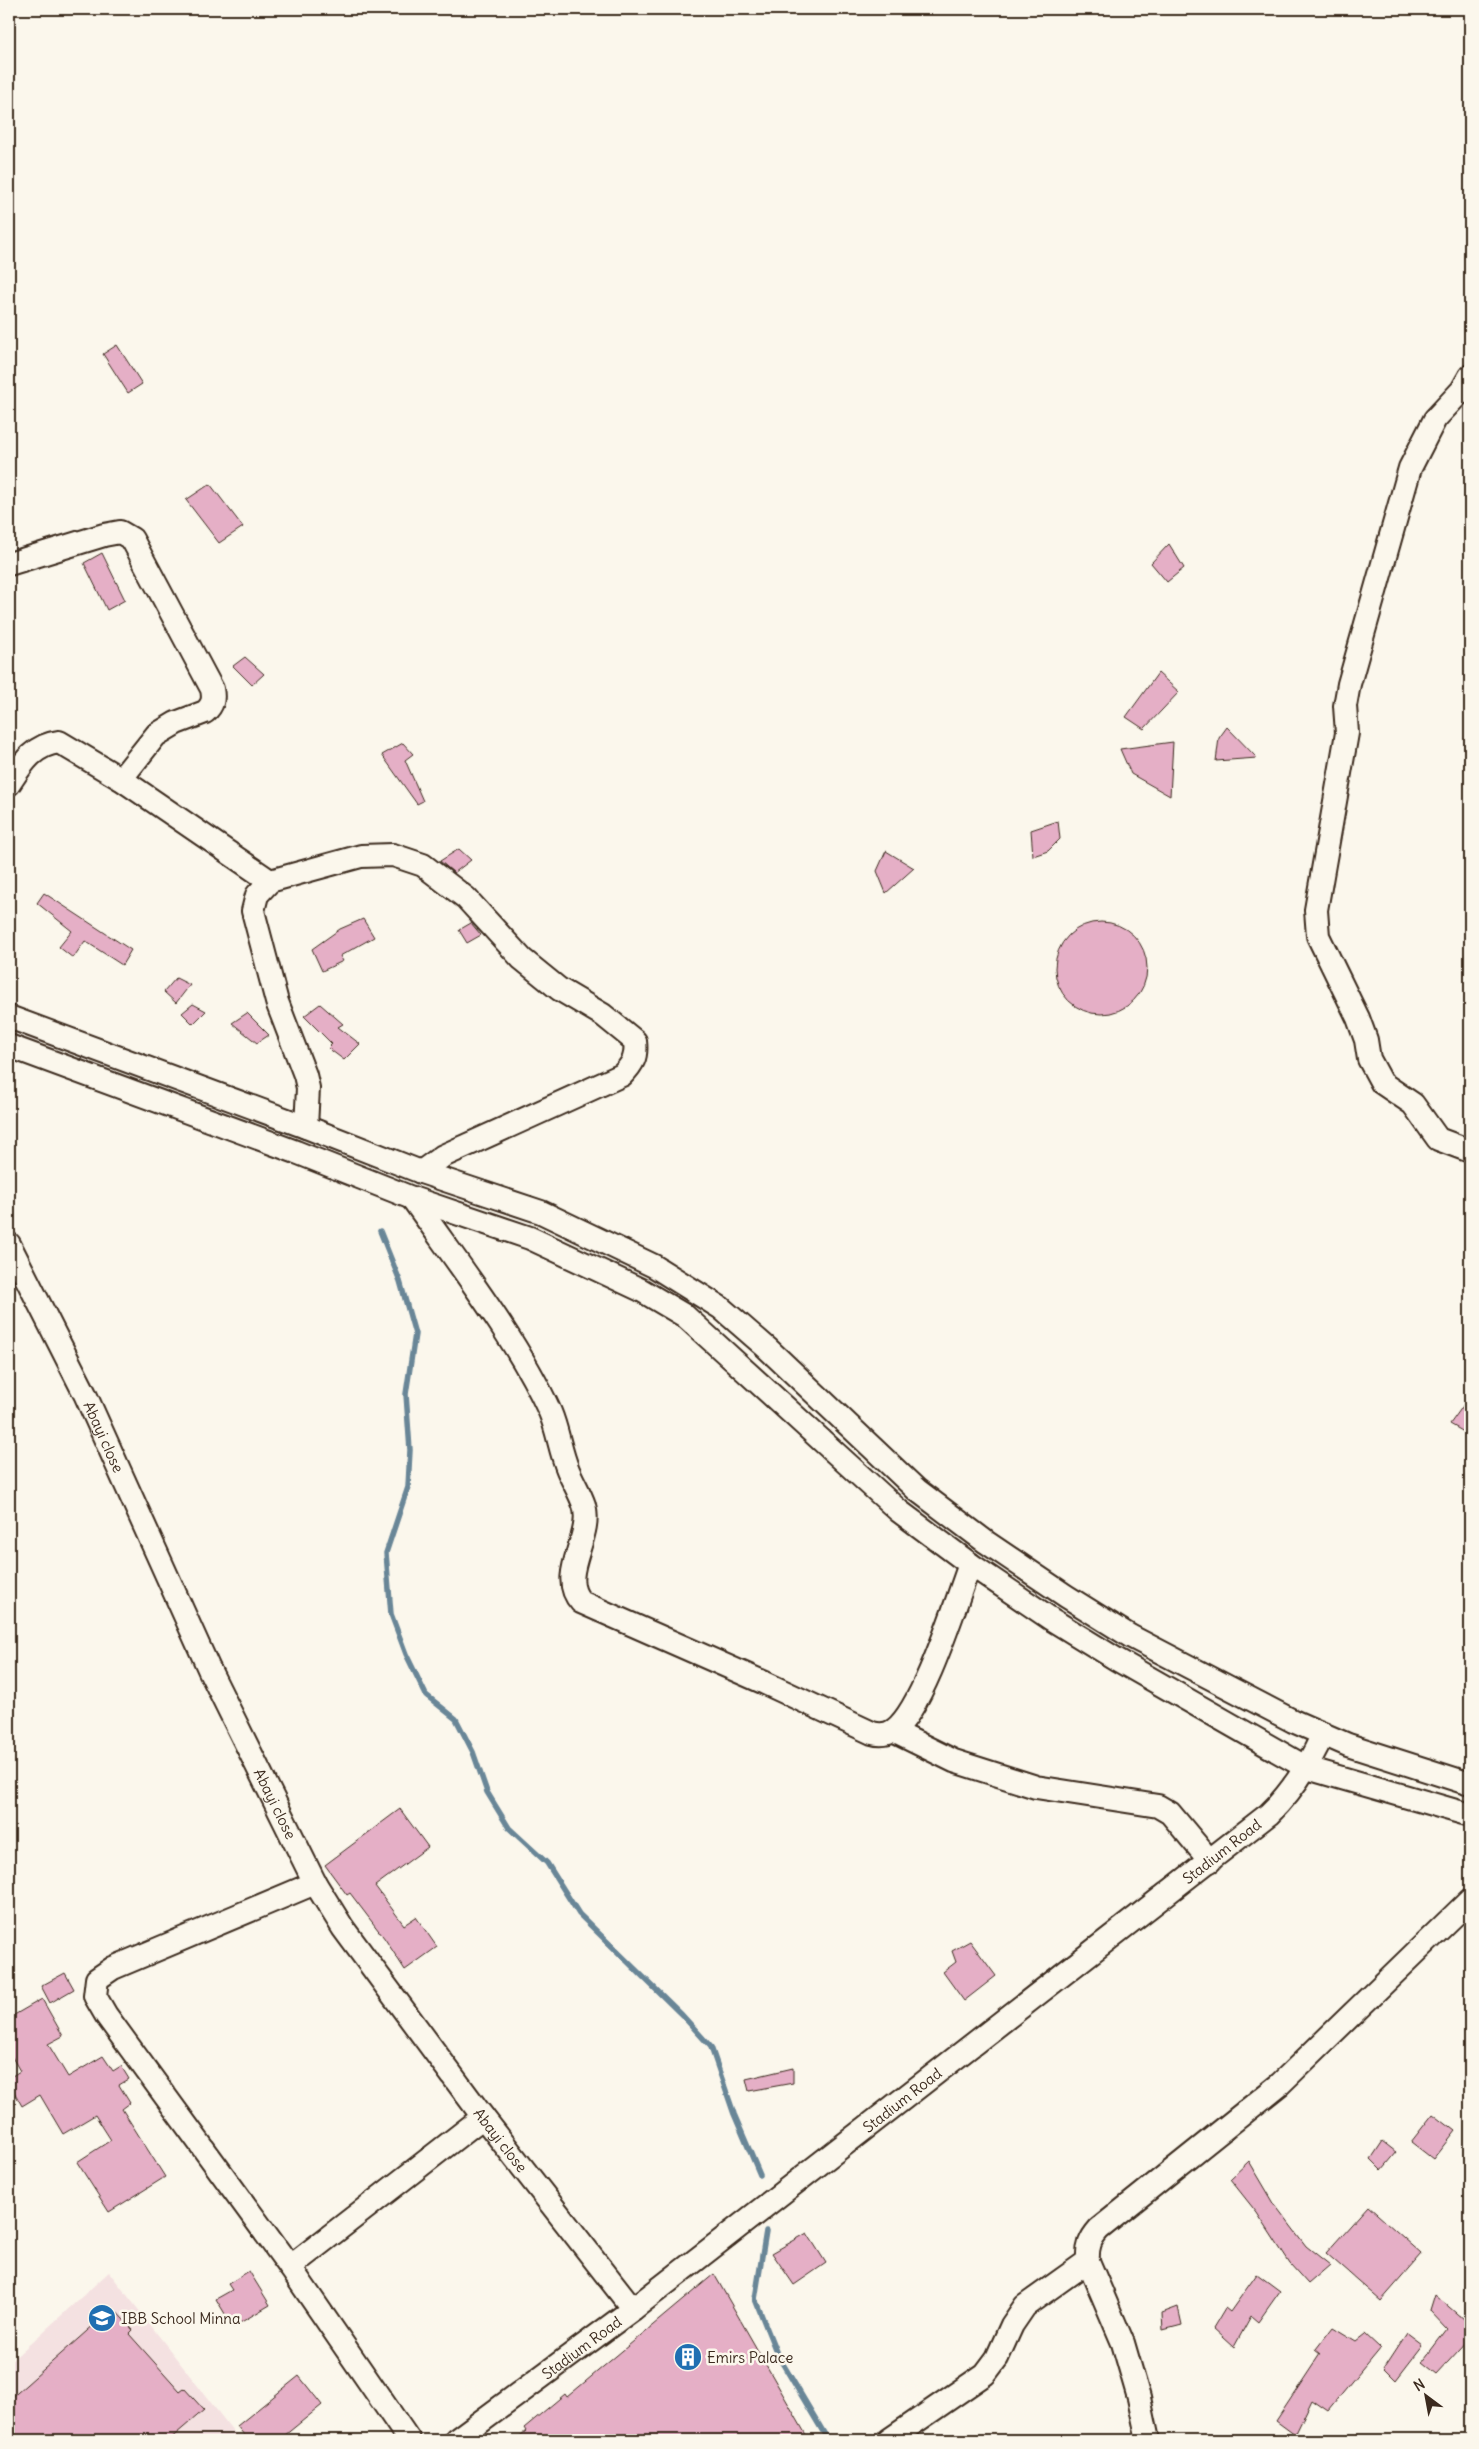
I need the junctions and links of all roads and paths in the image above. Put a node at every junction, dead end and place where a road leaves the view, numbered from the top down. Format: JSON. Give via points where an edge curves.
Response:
{"nodes":[{"id":1,"x":1470,"y":376,"type":"edge"},
{"id":2,"x":9,"y":564,"type":"edge"},
{"id":3,"x":121,"y":779,"type":"junction"},
{"id":4,"x":9,"y":784,"type":"edge"},
{"id":5,"x":270,"y":882,"type":"junction"},
{"id":6,"x":9,"y":1017,"type":"edge"},
{"id":7,"x":9,"y":1046,"type":"edge"},
{"id":8,"x":306,"y":1126,"type":"junction"},
{"id":9,"x":1470,"y":1151,"type":"edge"},
{"id":10,"x":420,"y":1172,"type":"junction"},
{"id":11,"x":412,"y":1198,"type":"junction"},
{"id":12,"x":9,"y":1244,"type":"edge"},
{"id":13,"x":970,"y":1564,"type":"junction"},
{"id":14,"x":893,"y":1731,"type":"junction"},
{"id":15,"x":1323,"y":1734,"type":"junction"},
{"id":16,"x":1307,"y":1768,"type":"junction"},
{"id":17,"x":1470,"y":1784,"type":"edge"},
{"id":18,"x":1470,"y":1814,"type":"edge"},
{"id":19,"x":1210,"y":1860,"type":"junction"},
{"id":20,"x":314,"y":1883,"type":"junction"},
{"id":21,"x":1470,"y":1900,"type":"edge"},
{"id":22,"x":484,"y":2117,"type":"junction"},
{"id":23,"x":1088,"y":2261,"type":"junction"},
{"id":24,"x":290,"y":2267,"type":"junction"},
{"id":25,"x":633,"y":2309,"type":"junction"},
{"id":26,"x":410,"y":2440,"type":"edge"},
{"id":27,"x":456,"y":2440,"type":"edge"},
{"id":28,"x":889,"y":2440,"type":"edge"},
{"id":29,"x":1148,"y":2440,"type":"edge"}],
"edges":[{"from":1,"to":9,"type":"street","via":[[1462,390],[1435,418],[1410,468],[1349,684],[1345,706],[1347,733],[1316,910],[1318,936],[1358,1018],[1369,1059],[1382,1083],[1413,1104],[1438,1139]]},
{"from":2,"to":3,"type":"street","via":[[104,535],[120,532],[132,539],[212,689],[214,698],[210,707],[156,735]]},
{"from":3,"to":4,"type":"street","via":[[59,742],[48,743],[36,750]]},
{"from":3,"to":5,"type":"street"},
{"from":5,"to":8,"type":"street","via":[[258,895],[253,911],[277,1002],[305,1075],[308,1088]]},
{"from":5,"to":10,"type":"street","via":[[361,856],[393,855],[423,865],[466,898],[530,965],[635,1041],[637,1054],[622,1075],[443,1156]]},
{"from":6,"to":8,"type":"street"},
{"from":7,"to":11,"type":"street"},
{"from":8,"to":10,"type":"street"},
{"from":10,"to":15,"type":"street","via":[[541,1212],[654,1266],[701,1294],[767,1348],[917,1490],[986,1542],[1130,1636]]},
{"from":11,"to":13,"type":"street","via":[[530,1238],[641,1290],[685,1316],[899,1511]]},
{"from":11,"to":14,"type":"street","via":[[520,1357],[550,1413],[565,1462],[584,1505],[586,1519],[571,1580],[575,1596],[581,1602],[872,1734]]},
{"from":12,"to":20,"type":"street","name":"Abayi close","via":[[85,1394],[209,1669]]},
{"from":13,"to":14,"type":"street","via":[[927,1678],[904,1721]]},
{"from":13,"to":16,"type":"street","via":[[1116,1660]]},
{"from":14,"to":19,"type":"street","via":[[954,1761],[1036,1787],[1158,1806],[1170,1813]]},
{"from":15,"to":16,"type":"street","name":"Stadium Road"},
{"from":15,"to":17,"type":"street","via":[[1348,1746]]},
{"from":16,"to":18,"type":"street"},
{"from":16,"to":19,"type":"street","name":"Stadium Road","via":[[1284,1800]]},
{"from":19,"to":25,"type":"street","name":"Stadium Road"},
{"from":20,"to":22,"type":"street","name":"Abayi close"},
{"from":20,"to":24,"type":"street","via":[[113,1968],[97,1979],[95,1996]]},
{"from":21,"to":23,"type":"street","via":[[1280,2084],[1099,2229],[1090,2238]]},
{"from":22,"to":24,"type":"street"},
{"from":22,"to":25,"type":"street","name":"Abayi close"},
{"from":23,"to":28,"type":"street","via":[[1025,2306],[985,2374]]},
{"from":23,"to":29,"type":"street","via":[[1123,2343]]},
{"from":24,"to":26,"type":"street"},
{"from":25,"to":27,"type":"street","name":"Stadium Road"}]}
